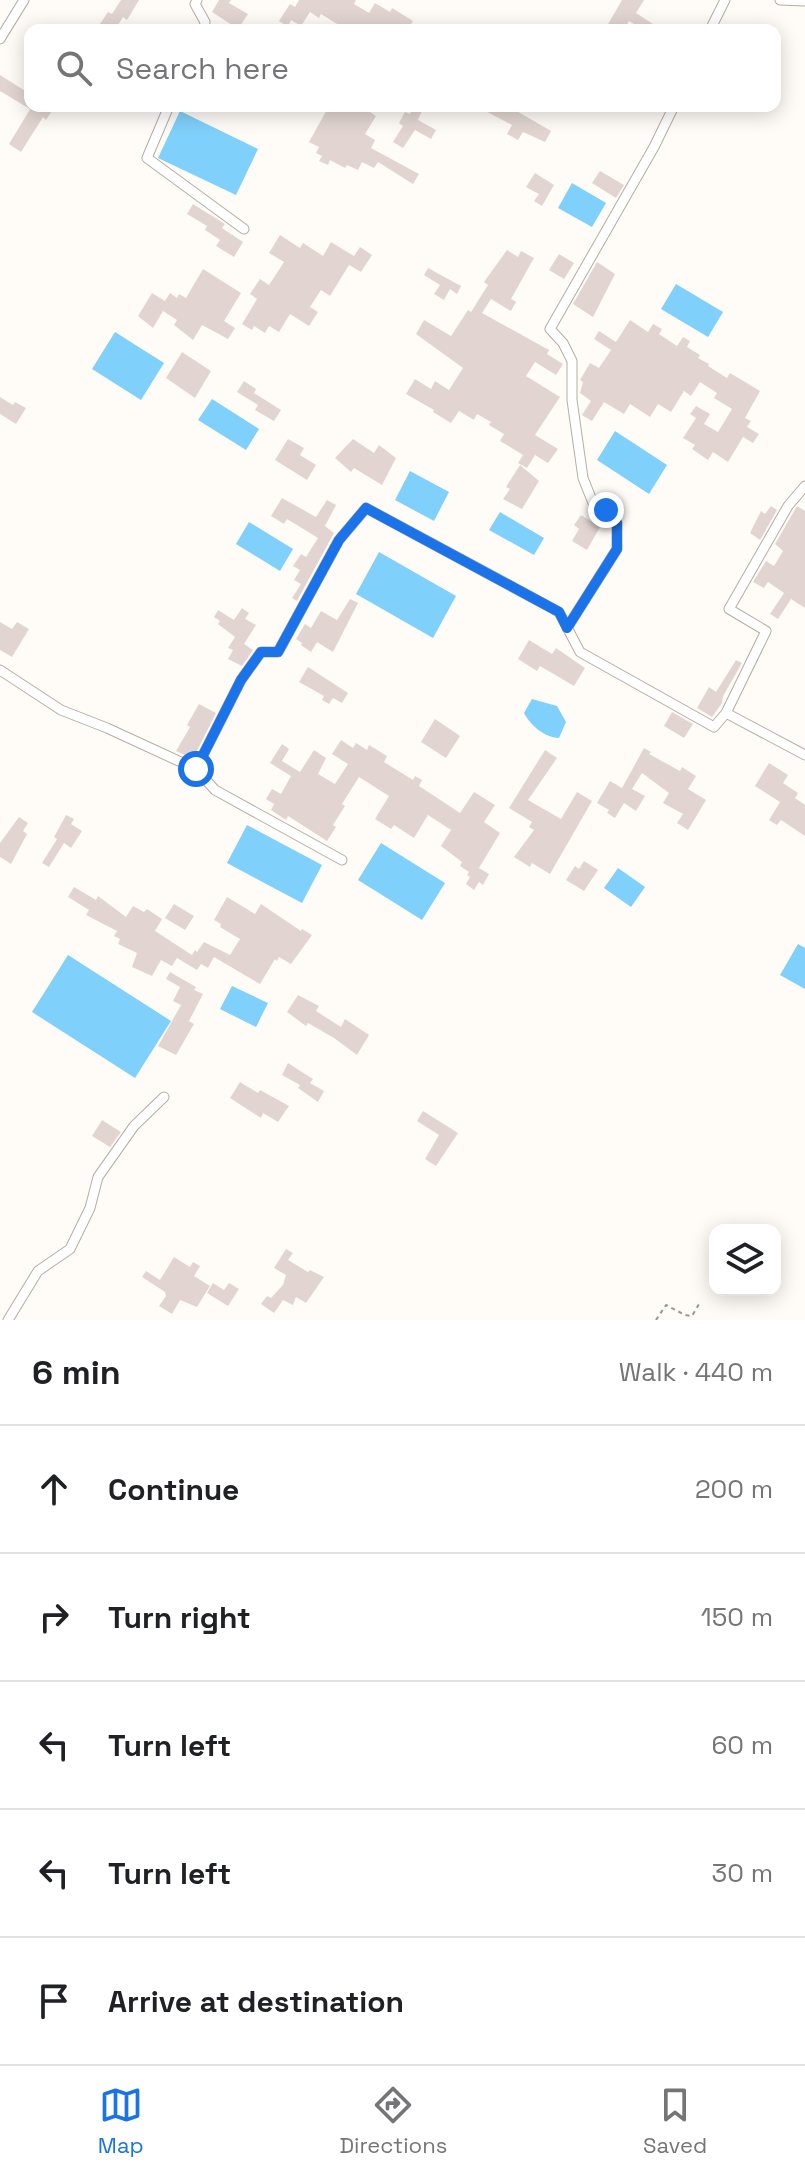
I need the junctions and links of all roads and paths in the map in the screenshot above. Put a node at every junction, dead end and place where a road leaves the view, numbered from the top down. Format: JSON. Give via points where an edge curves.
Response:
{"nodes":[{"id":1,"x":24,"y":0,"type":"edge"},
{"id":2,"x":197,"y":0,"type":"edge"},
{"id":3,"x":725,"y":0,"type":"edge"},
{"id":4,"x":780,"y":0,"type":"edge"},
{"id":5,"x":805,"y":1,"type":"edge"},
{"id":6,"x":205,"y":24,"type":"edge"},
{"id":7,"x":713,"y":24,"type":"edge"},
{"id":8,"x":0,"y":39,"type":"edge"},
{"id":9,"x":166,"y":112,"type":"edge"},
{"id":10,"x":671,"y":112,"type":"edge"},
{"id":11,"x":244,"y":229,"type":"dead end"},
{"id":12,"x":805,"y":486,"type":"edge"},
{"id":13,"x":567,"y":628,"type":"junction"},
{"id":14,"x":0,"y":670,"type":"edge"},
{"id":15,"x":726,"y":713,"type":"junction"},
{"id":16,"x":805,"y":755,"type":"edge"},
{"id":17,"x":196,"y":769,"type":"junction"},
{"id":18,"x":342,"y":860,"type":"dead end"},
{"id":19,"x":164,"y":1097,"type":"dead end"},
{"id":20,"x":699,"y":1304,"type":"dead end"},
{"id":21,"x":8,"y":1320,"type":"edge"},
{"id":22,"x":656,"y":1320,"type":"edge"}],
"edges":[{"from":1,"to":8,"type":"street"},
{"from":2,"to":6,"type":"street"},
{"from":3,"to":7,"type":"street"},
{"from":4,"to":5,"type":"street"},
{"from":9,"to":11,"type":"street","via":[[147,158]]},
{"from":10,"to":13,"type":"street","via":[[550,329],[572,361],[583,478],[593,503],[617,523],[617,549]]},
{"from":12,"to":15,"type":"street","via":[[729,609],[766,631]]},
{"from":13,"to":15,"type":"street","via":[[580,652],[714,727]]},
{"from":13,"to":17,"type":"street","via":[[559,612],[366,508],[339,540],[278,652],[261,652],[241,680]]},
{"from":14,"to":17,"type":"street","via":[[61,710]]},
{"from":15,"to":16,"type":"street"},
{"from":17,"to":18,"type":"street","via":[[215,790]]},
{"from":19,"to":21,"type":"street","via":[[134,1126],[98,1177],[70,1249],[38,1271]]},
{"from":20,"to":22,"type":"path","via":[[692,1316],[666,1305]]}]}
